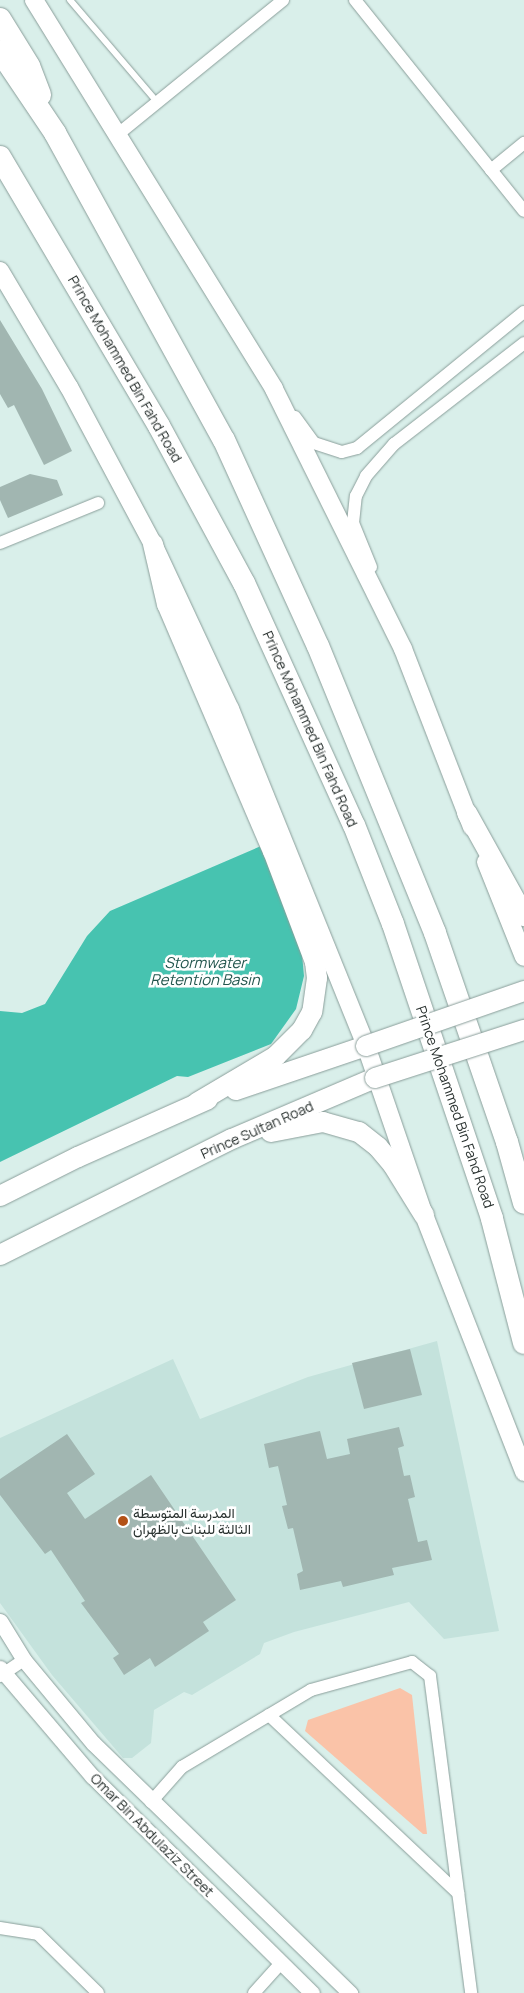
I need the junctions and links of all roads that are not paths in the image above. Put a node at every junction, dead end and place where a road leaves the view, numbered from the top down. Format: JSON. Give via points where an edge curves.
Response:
{"nodes":[{"id":1,"x":34,"y":0,"type":"edge"},
{"id":2,"x":70,"y":0,"type":"edge"},
{"id":3,"x":283,"y":0,"type":"edge"},
{"id":4,"x":355,"y":0,"type":"edge"},
{"id":5,"x":0,"y":19,"type":"edge"},
{"id":6,"x":0,"y":51,"type":"edge"},
{"id":7,"x":158,"y":103,"type":"junction"},
{"id":8,"x":55,"y":133,"type":"junction"},
{"id":9,"x":118,"y":135,"type":"junction"},
{"id":10,"x":524,"y":143,"type":"edge"},
{"id":11,"x":0,"y":157,"type":"edge"},
{"id":12,"x":491,"y":170,"type":"junction"},
{"id":13,"x":524,"y":211,"type":"edge"},
{"id":14,"x":0,"y":272,"type":"edge"},
{"id":15,"x":524,"y":312,"type":"edge"},
{"id":16,"x":524,"y":343,"type":"edge"},
{"id":17,"x":274,"y":389,"type":"junction"},
{"id":18,"x":98,"y":503,"type":"dead end"},
{"id":19,"x":0,"y":543,"type":"edge"},
{"id":20,"x":152,"y":544,"type":"junction"},
{"id":21,"x":403,"y":649,"type":"junction"},
{"id":22,"x":467,"y":813,"type":"junction"},
{"id":23,"x":524,"y":916,"type":"edge"},
{"id":24,"x":524,"y":957,"type":"edge"},
{"id":25,"x":524,"y":991,"type":"edge"},
{"id":26,"x":524,"y":1030,"type":"edge"},
{"id":27,"x":366,"y":1046,"type":"junction"},
{"id":28,"x":375,"y":1078,"type":"junction"},
{"id":29,"x":197,"y":1103,"type":"junction"},
{"id":30,"x":232,"y":1139,"type":"junction"},
{"id":31,"x":0,"y":1196,"type":"edge"},
{"id":32,"x":524,"y":1203,"type":"edge"},
{"id":33,"x":424,"y":1215,"type":"junction"},
{"id":34,"x":0,"y":1255,"type":"edge"},
{"id":35,"x":524,"y":1343,"type":"edge"},
{"id":36,"x":524,"y":1472,"type":"edge"},
{"id":37,"x":0,"y":1621,"type":"edge"},
{"id":38,"x":24,"y":1660,"type":"junction"},
{"id":39,"x":1,"y":1672,"type":"edge"},
{"id":40,"x":269,"y":1715,"type":"junction"},
{"id":41,"x":151,"y":1802,"type":"junction"},
{"id":42,"x":458,"y":1893,"type":"junction"},
{"id":43,"x":0,"y":1928,"type":"edge"},
{"id":44,"x":281,"y":1963,"type":"junction"},
{"id":45,"x":98,"y":1993,"type":"edge"},
{"id":46,"x":254,"y":1993,"type":"edge"},
{"id":47,"x":312,"y":1993,"type":"edge"},
{"id":48,"x":350,"y":1993,"type":"edge"},
{"id":49,"x":471,"y":1993,"type":"edge"}],
"edges":[{"from":1,"to":9,"type":"main road"},
{"from":2,"to":7,"type":"lane"},
{"from":3,"to":7,"type":"street"},
{"from":4,"to":12,"type":"street"},
{"from":5,"to":8,"type":"highway","via":[[29,66]]},
{"from":6,"to":8,"type":"highway"},
{"from":7,"to":9,"type":"street"},
{"from":8,"to":32,"type":"highway","via":[[224,440],[318,646],[435,933],[507,1142]]},
{"from":9,"to":17,"type":"main road"},
{"from":10,"to":12,"type":"street"},
{"from":11,"to":35,"type":"highway","name":"Prince Mohammed Bin Fahd Road","via":[[159,426],[244,583],[354,825],[393,924],[489,1210]]},
{"from":12,"to":13,"type":"street"},
{"from":14,"to":20,"type":"main road","via":[[69,387]]},
{"from":15,"to":17,"type":"street","via":[[357,448],[342,452],[314,443]]},
{"from":16,"to":21,"type":"street","via":[[394,444],[366,476],[356,496],[353,523]]},
{"from":17,"to":21,"type":"main road"},
{"from":18,"to":19,"type":"street"},
{"from":20,"to":27,"type":"main road","via":[[230,709]]},
{"from":20,"to":29,"type":"main road","via":[[167,604],[273,851],[315,962],[317,978],[312,1012],[302,1030],[276,1056]]},
{"from":21,"to":22,"type":"main road"},
{"from":22,"to":23,"type":"main road"},
{"from":22,"to":24,"type":"main road"},
{"from":25,"to":27,"type":"main road","bridge":true},
{"from":26,"to":28,"type":"main road","name":"Prince Sultan Road","bridge":true},
{"from":27,"to":28,"type":"main road"},
{"from":27,"to":29,"type":"main road"},
{"from":28,"to":30,"type":"main road","name":"Prince Sultan Road"},
{"from":28,"to":33,"type":"main road"},
{"from":29,"to":31,"type":"main road"},
{"from":30,"to":33,"type":"main road","via":[[323,1122],[345,1126],[378,1147]]},
{"from":30,"to":34,"type":"main road","name":"Prince Sultan Road"},
{"from":33,"to":36,"type":"main road"},
{"from":37,"to":38,"type":"street"},
{"from":38,"to":39,"type":"street"},
{"from":38,"to":41,"type":"street","via":[[93,1743]]},
{"from":39,"to":44,"type":"street","name":"Omar Bin Abdulaziz Street","via":[[92,1776]]},
{"from":40,"to":41,"type":"street","via":[[182,1766]]},
{"from":40,"to":42,"type":"street"},
{"from":40,"to":42,"type":"street","via":[[311,1690],[412,1662],[430,1676]]},
{"from":41,"to":48,"type":"street"},
{"from":42,"to":49,"type":"street"},
{"from":43,"to":45,"type":"street","via":[[38,1934]]},
{"from":44,"to":46,"type":"street"},
{"from":44,"to":47,"type":"street","name":"Omar Bin Abdulaziz Street"}]}
